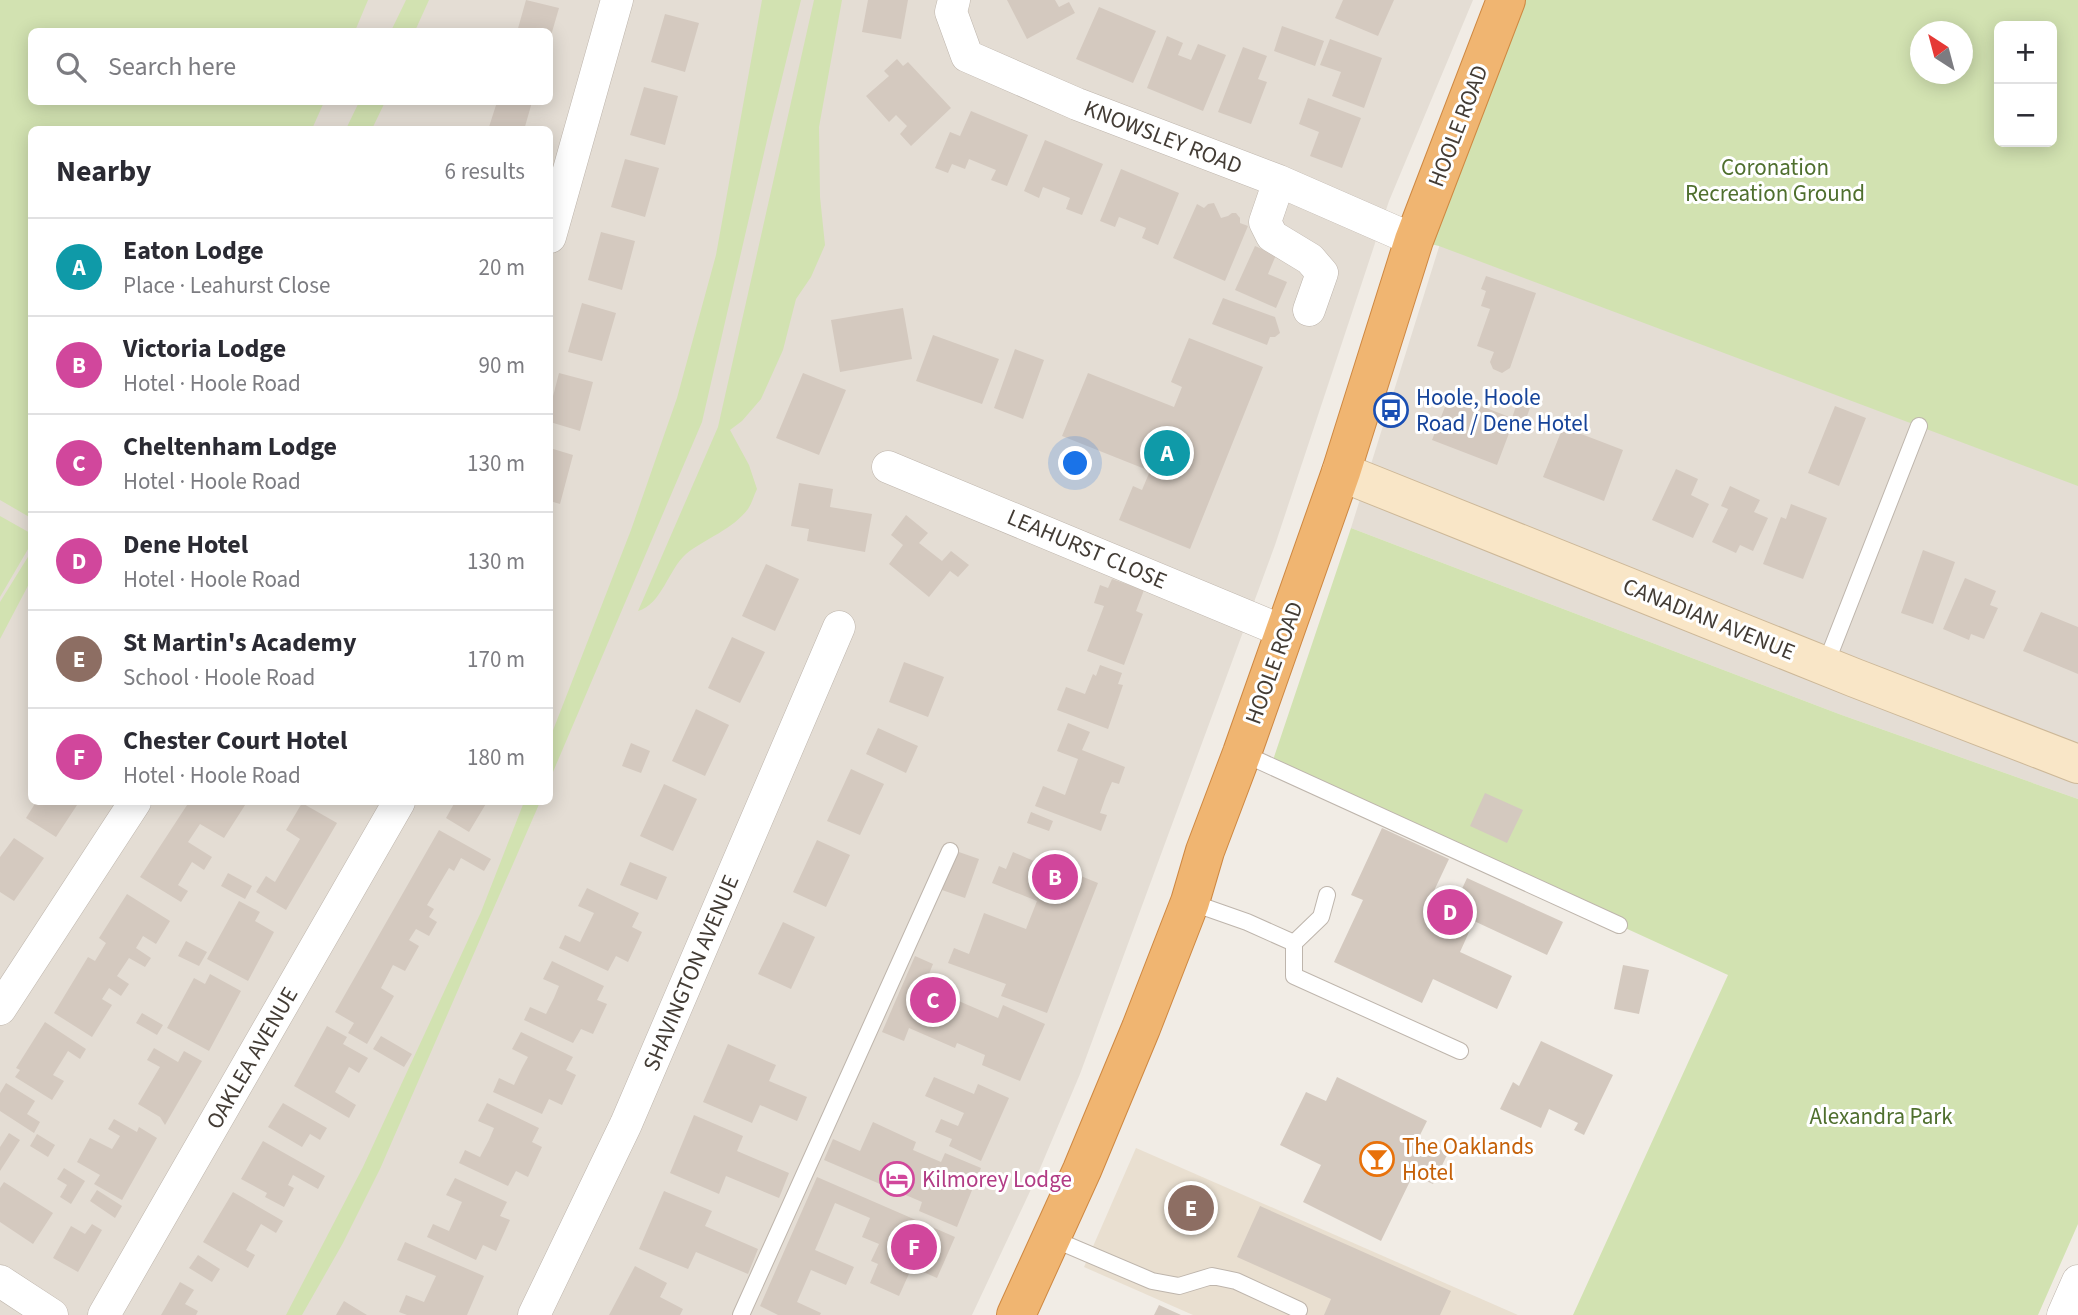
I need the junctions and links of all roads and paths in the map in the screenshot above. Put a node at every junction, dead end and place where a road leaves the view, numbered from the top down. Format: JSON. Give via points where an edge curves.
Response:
{"nodes":[{"id":1,"x":617,"y":0,"type":"edge"},
{"id":2,"x":954,"y":0,"type":"edge"},
{"id":3,"x":1506,"y":0,"type":"edge"},
{"id":4,"x":1279,"y":181,"type":"junction"},
{"id":5,"x":553,"y":226,"type":"edge"},
{"id":6,"x":1414,"y":240,"type":"junction"},
{"id":7,"x":1309,"y":310,"type":"dead end"},
{"id":8,"x":1919,"y":426,"type":"dead end"},
{"id":9,"x":888,"y":467,"type":"dead end"},
{"id":10,"x":1341,"y":472,"type":"junction"},
{"id":11,"x":839,"y":627,"type":"dead end"},
{"id":12,"x":1285,"y":632,"type":"junction"},
{"id":13,"x":1825,"y":666,"type":"junction"},
{"id":14,"x":1242,"y":753,"type":"junction"},
{"id":15,"x":2078,"y":764,"type":"edge"},
{"id":16,"x":133,"y":805,"type":"edge"},
{"id":17,"x":397,"y":805,"type":"edge"},
{"id":18,"x":950,"y":851,"type":"dead end"},
{"id":19,"x":1327,"y":895,"type":"dead end"},
{"id":20,"x":1190,"y":902,"type":"junction"},
{"id":21,"x":1619,"y":925,"type":"dead end"},
{"id":22,"x":1294,"y":943,"type":"junction"},
{"id":23,"x":0,"y":1009,"type":"edge"},
{"id":24,"x":1460,"y":1051,"type":"dead end"},
{"id":25,"x":1051,"y":1238,"type":"junction"},
{"id":26,"x":0,"y":1281,"type":"edge"},
{"id":27,"x":2078,"y":1281,"type":"edge"},
{"id":28,"x":1299,"y":1310,"type":"dead end"},
{"id":29,"x":52,"y":1315,"type":"edge"},
{"id":30,"x":104,"y":1315,"type":"edge"},
{"id":31,"x":534,"y":1315,"type":"edge"},
{"id":32,"x":741,"y":1315,"type":"edge"},
{"id":33,"x":1016,"y":1315,"type":"edge"},
{"id":34,"x":2063,"y":1315,"type":"edge"}],
"edges":[{"from":1,"to":5,"type":"street"},
{"from":2,"to":4,"type":"street","name":"KNOWSLEY ROAD","via":[[951,12],[967,56],[1077,104]]},
{"from":3,"to":6,"type":"highway","name":"HOOLE ROAD"},
{"from":4,"to":6,"type":"street","name":"KNOWSLEY ROAD"},
{"from":4,"to":7,"type":"street","via":[[1265,222],[1272,236],[1310,259],[1322,272]]},
{"from":6,"to":10,"type":"highway","name":"HOOLE ROAD"},
{"from":8,"to":13,"type":"lane"},
{"from":9,"to":12,"type":"street","name":"LEAHURST CLOSE"},
{"from":10,"to":12,"type":"highway","name":"HOOLE ROAD"},
{"from":10,"to":13,"type":"street","name":"CANADIAN AVENUE"},
{"from":11,"to":31,"type":"street","name":"SHAVINGTON AVENUE","via":[[626,1124]]},
{"from":12,"to":14,"type":"highway","name":"HOOLE ROAD"},
{"from":13,"to":15,"type":"street","name":"CANADIAN AVENUE"},
{"from":14,"to":20,"type":"highway","name":"HOOLE ROAD"},
{"from":14,"to":21,"type":"lane"},
{"from":16,"to":23,"type":"street"},
{"from":17,"to":30,"type":"street","name":"OAKLEA AVENUE"},
{"from":18,"to":32,"type":"lane"},
{"from":19,"to":22,"type":"lane","via":[[1321,918]]},
{"from":20,"to":22,"type":"lane"},
{"from":20,"to":25,"type":"highway","name":"HOOLE ROAD"},
{"from":22,"to":24,"type":"lane","via":[[1294,976]]},
{"from":25,"to":28,"type":"lane","via":[[1152,1281],[1179,1286],[1212,1276],[1236,1281]]},
{"from":25,"to":33,"type":"highway","name":"HOOLE ROAD"},
{"from":26,"to":29,"type":"street"},
{"from":27,"to":34,"type":"street"}]}
